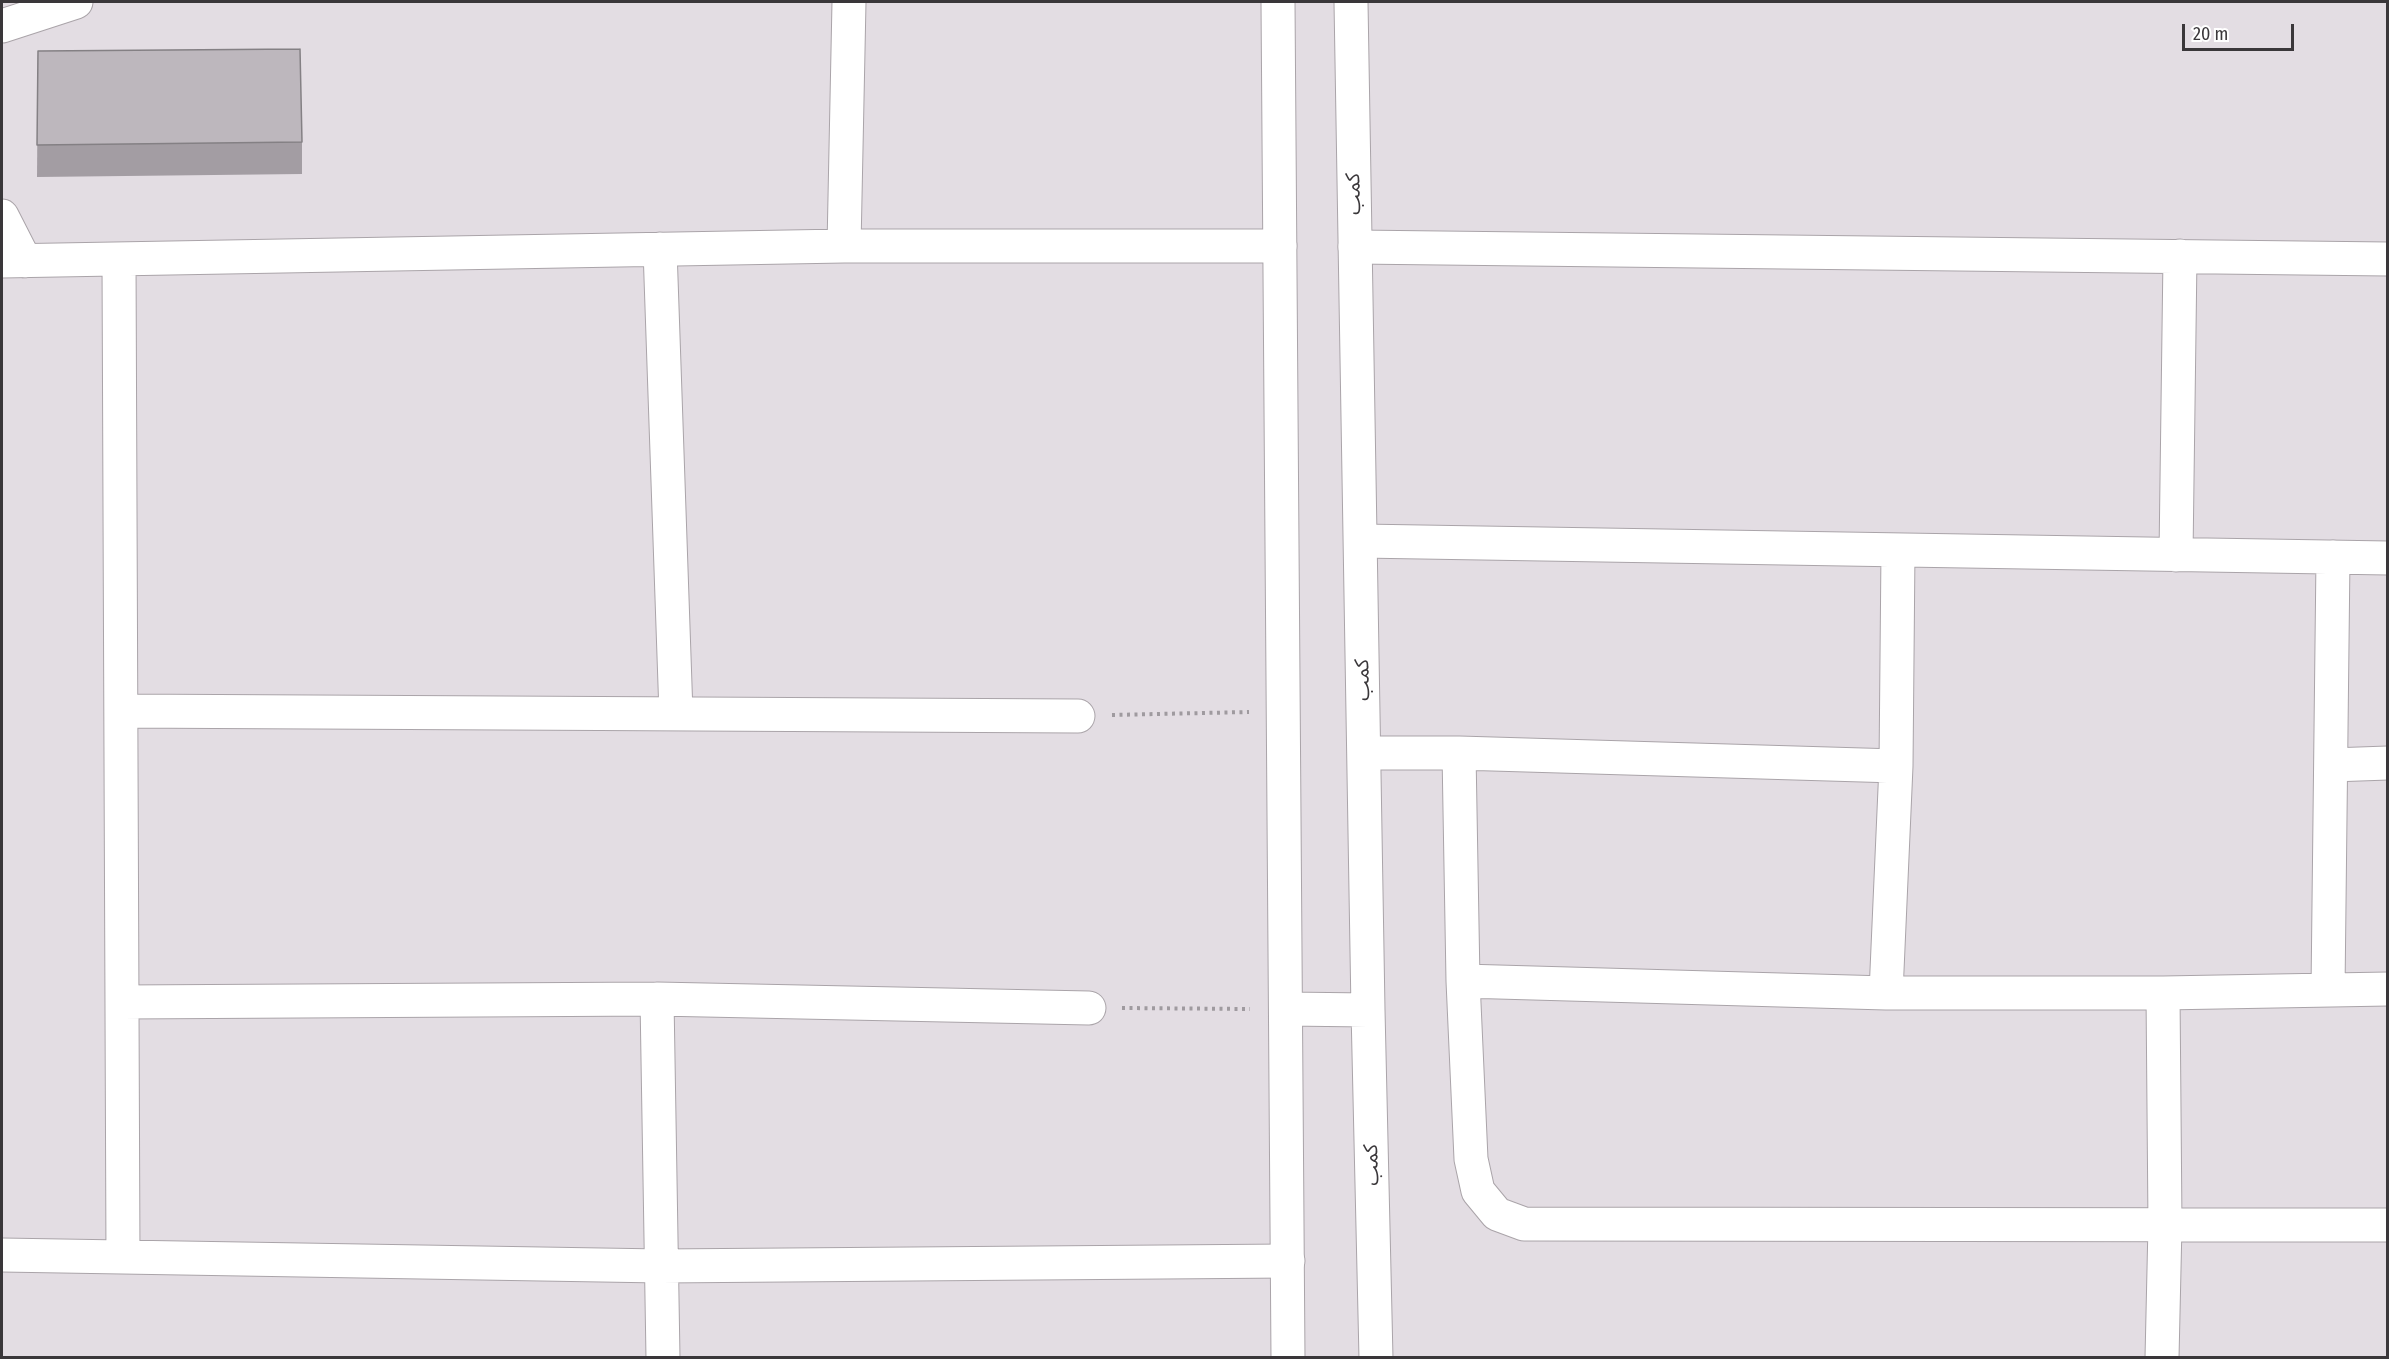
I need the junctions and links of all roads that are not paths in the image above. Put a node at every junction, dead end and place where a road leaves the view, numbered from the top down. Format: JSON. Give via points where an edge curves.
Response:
{"nodes":[{"id":1,"x":76,"y":2,"type":"edge"},
{"id":2,"x":849,"y":2,"type":"edge"},
{"id":3,"x":1278,"y":2,"type":"edge"},
{"id":4,"x":1351,"y":2,"type":"edge"},
{"id":5,"x":2,"y":26,"type":"edge"},
{"id":6,"x":2,"y":216,"type":"edge"},
{"id":7,"x":844,"y":246,"type":"junction"},
{"id":8,"x":1280,"y":246,"type":"junction"},
{"id":9,"x":1355,"y":247,"type":"junction"},
{"id":10,"x":660,"y":249,"type":"junction"},
{"id":11,"x":2180,"y":256,"type":"junction"},
{"id":12,"x":118,"y":259,"type":"junction"},
{"id":13,"x":2388,"y":259,"type":"edge"},
{"id":14,"x":13,"y":261,"type":"edge"},
{"id":15,"x":1361,"y":541,"type":"junction"},
{"id":16,"x":1898,"y":550,"type":"junction"},
{"id":17,"x":2176,"y":555,"type":"junction"},
{"id":18,"x":2333,"y":557,"type":"junction"},
{"id":19,"x":2388,"y":558,"type":"edge"},
{"id":20,"x":121,"y":711,"type":"junction"},
{"id":21,"x":676,"y":714,"type":"junction"},
{"id":22,"x":1078,"y":716,"type":"road end"},
{"id":23,"x":1365,"y":753,"type":"junction"},
{"id":24,"x":1459,"y":753,"type":"junction"},
{"id":25,"x":2388,"y":763,"type":"edge"},
{"id":26,"x":2331,"y":765,"type":"junction"},
{"id":27,"x":1896,"y":766,"type":"junction"},
{"id":28,"x":1463,"y":981,"type":"junction"},
{"id":29,"x":2388,"y":989,"type":"edge"},
{"id":30,"x":2328,"y":990,"type":"junction"},
{"id":31,"x":1886,"y":993,"type":"junction"},
{"id":32,"x":2163,"y":993,"type":"junction"},
{"id":33,"x":657,"y":999,"type":"junction"},
{"id":34,"x":122,"y":1002,"type":"junction"},
{"id":35,"x":1089,"y":1008,"type":"road end"},
{"id":36,"x":1287,"y":1009,"type":"junction"},
{"id":37,"x":1368,"y":1010,"type":"junction"},
{"id":38,"x":2165,"y":1225,"type":"junction"},
{"id":39,"x":2388,"y":1225,"type":"edge"},
{"id":40,"x":2,"y":1256,"type":"edge"},
{"id":41,"x":123,"y":1257,"type":"junction"},
{"id":42,"x":1288,"y":1261,"type":"junction"},
{"id":43,"x":662,"y":1266,"type":"junction"},
{"id":44,"x":663,"y":1358,"type":"edge"},
{"id":45,"x":1288,"y":1358,"type":"edge"},
{"id":46,"x":1377,"y":1358,"type":"edge"},
{"id":47,"x":2162,"y":1358,"type":"edge"}],
"edges":[{"from":1,"to":5,"type":"street"},
{"from":2,"to":7,"type":"street"},
{"from":3,"to":8,"type":"street"},
{"from":4,"to":9,"type":"street","name":"کمب"},
{"from":6,"to":14,"type":"street"},
{"from":7,"to":8,"type":"street"},
{"from":7,"to":10,"type":"street"},
{"from":8,"to":36,"type":"street"},
{"from":9,"to":11,"type":"street"},
{"from":9,"to":15,"type":"street","name":"کمب"},
{"from":10,"to":12,"type":"street"},
{"from":10,"to":21,"type":"street"},
{"from":11,"to":13,"type":"street"},
{"from":11,"to":17,"type":"street"},
{"from":12,"to":14,"type":"street"},
{"from":12,"to":20,"type":"street"},
{"from":15,"to":16,"type":"street"},
{"from":15,"to":23,"type":"street","name":"کمب"},
{"from":16,"to":17,"type":"street"},
{"from":16,"to":27,"type":"street"},
{"from":17,"to":18,"type":"street"},
{"from":18,"to":19,"type":"street"},
{"from":18,"to":26,"type":"street"},
{"from":20,"to":21,"type":"street"},
{"from":20,"to":34,"type":"street"},
{"from":21,"to":22,"type":"street"},
{"from":23,"to":24,"type":"street"},
{"from":23,"to":37,"type":"street","name":"کمب"},
{"from":24,"to":27,"type":"street"},
{"from":24,"to":28,"type":"street"},
{"from":25,"to":26,"type":"street"},
{"from":26,"to":30,"type":"street"},
{"from":27,"to":31,"type":"street"},
{"from":28,"to":31,"type":"street"},
{"from":28,"to":38,"type":"street","via":[[1471,1158],[1478,1191],[1497,1214],[1524,1224]]},
{"from":29,"to":30,"type":"street"},
{"from":30,"to":32,"type":"street"},
{"from":31,"to":32,"type":"street"},
{"from":32,"to":38,"type":"street"},
{"from":33,"to":34,"type":"street"},
{"from":33,"to":35,"type":"street"},
{"from":33,"to":43,"type":"street"},
{"from":34,"to":41,"type":"street"},
{"from":36,"to":37,"type":"street"},
{"from":36,"to":42,"type":"street"},
{"from":37,"to":46,"type":"street","name":"کمب"},
{"from":38,"to":39,"type":"street"},
{"from":38,"to":47,"type":"street"},
{"from":40,"to":41,"type":"street"},
{"from":41,"to":43,"type":"street"},
{"from":42,"to":43,"type":"street"},
{"from":42,"to":45,"type":"street"},
{"from":43,"to":44,"type":"street"}]}
